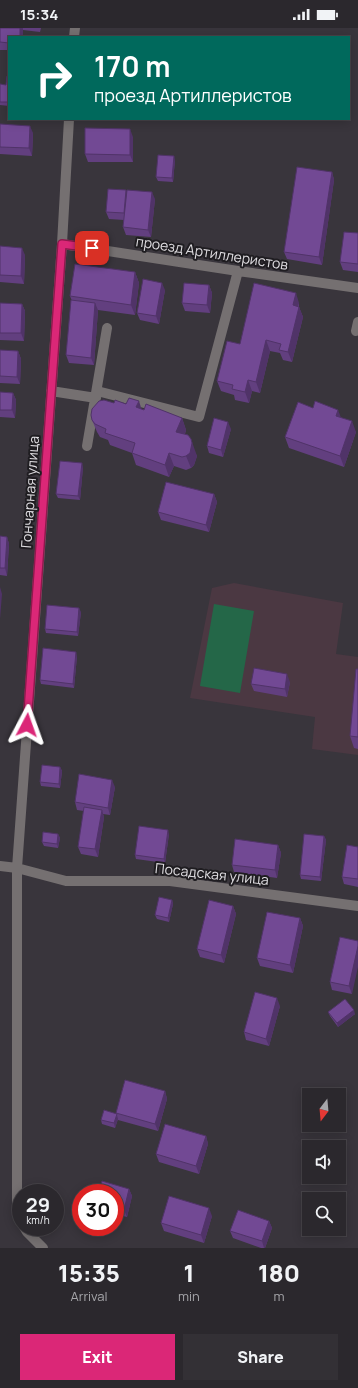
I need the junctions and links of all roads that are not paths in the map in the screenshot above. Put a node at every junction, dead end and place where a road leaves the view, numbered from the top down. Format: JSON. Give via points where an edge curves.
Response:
{"nodes":[{"id":1,"x":70,"y":120,"type":"edge"},
{"id":2,"x":62,"y":244,"type":"junction"},
{"id":3,"x":238,"y":272,"type":"junction"},
{"id":4,"x":358,"y":288,"type":"edge"},
{"id":5,"x":107,"y":328,"type":"dead end"},
{"id":6,"x":51,"y":391,"type":"junction"},
{"id":7,"x":96,"y":394,"type":"junction"},
{"id":8,"x":87,"y":446,"type":"dead end"},
{"id":9,"x":0,"y":866,"type":"edge"},
{"id":10,"x":17,"y":868,"type":"junction"},
{"id":11,"x":358,"y":906,"type":"edge"},
{"id":12,"x":17,"y":1184,"type":"edge"},
{"id":13,"x":30,"y":1236,"type":"edge"},
{"id":14,"x":43,"y":1248,"type":"edge"}],
"edges":[{"from":1,"to":2,"type":"street","name":"Гончарная улица"},
{"from":2,"to":3,"type":"street","name":"проезд Артиллеристов"},
{"from":2,"to":6,"type":"street","name":"Гончарная улица"},
{"from":3,"to":4,"type":"street","name":"проезд Артиллеристов"},
{"from":3,"to":7,"type":"street","via":[[199,417]]},
{"from":5,"to":7,"type":"street"},
{"from":6,"to":7,"type":"street"},
{"from":6,"to":10,"type":"street","name":"Гончарная улица"},
{"from":7,"to":8,"type":"street"},
{"from":9,"to":10,"type":"street","name":"Посадская улица"},
{"from":10,"to":11,"type":"street","name":"Посадская улица","via":[[66,881],[170,881]]},
{"from":10,"to":12,"type":"street","name":"Гончарная улица"},
{"from":13,"to":14,"type":"street"}]}
